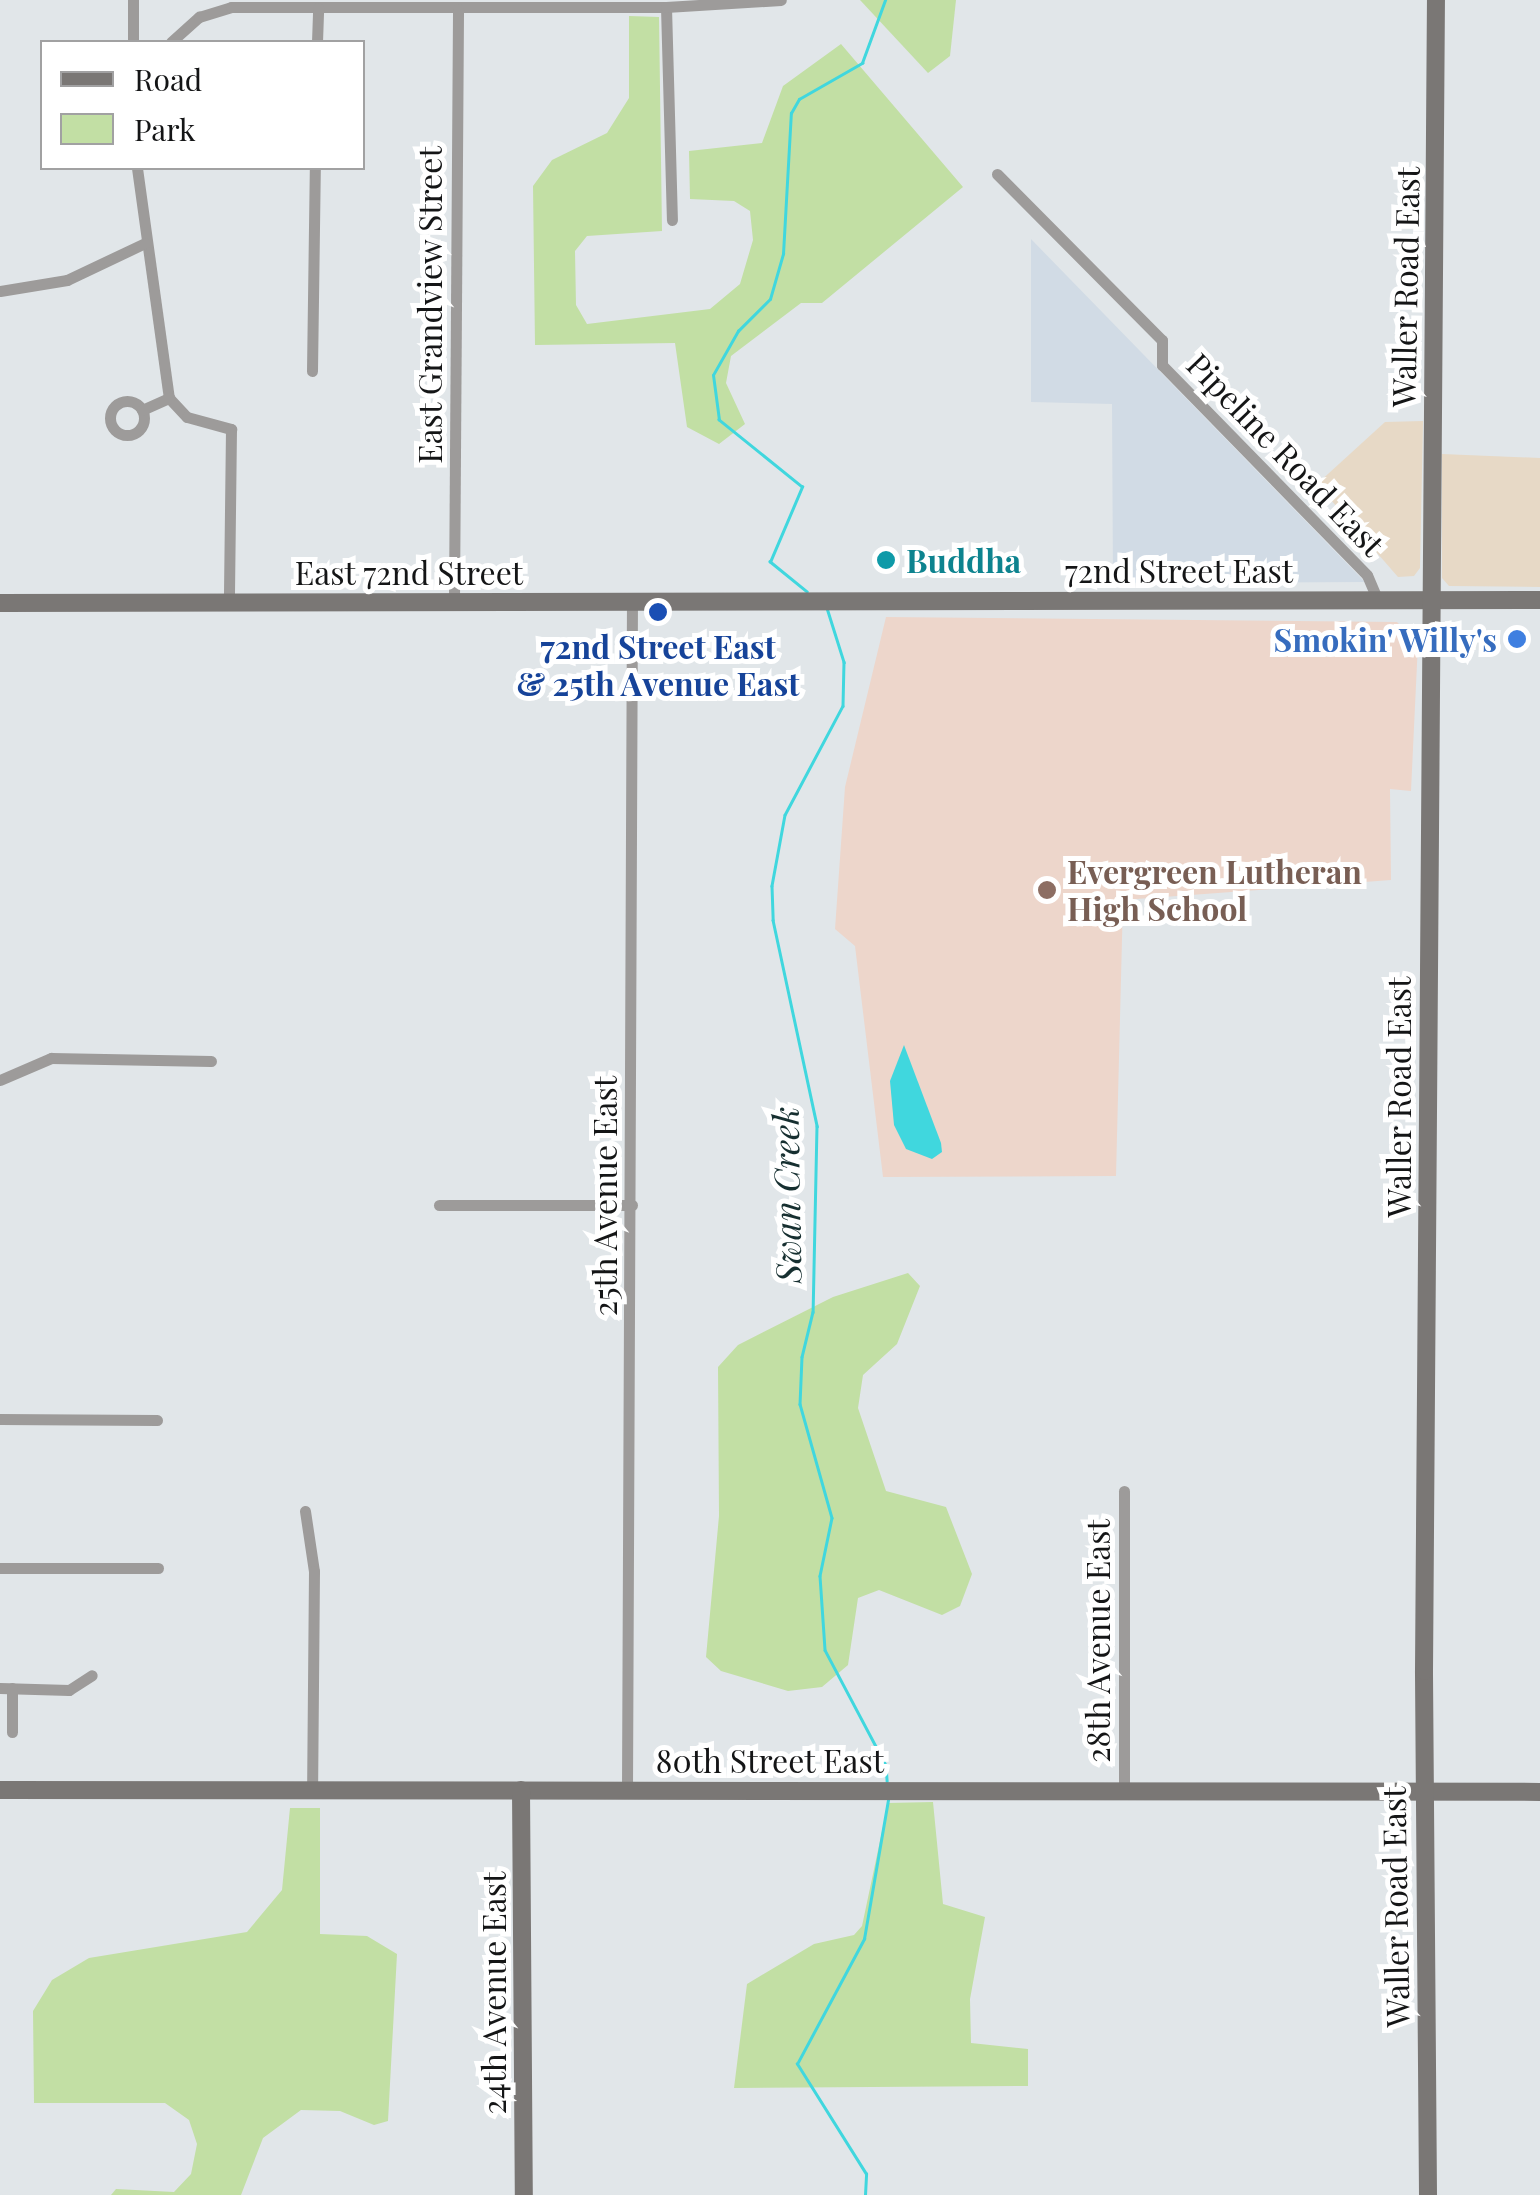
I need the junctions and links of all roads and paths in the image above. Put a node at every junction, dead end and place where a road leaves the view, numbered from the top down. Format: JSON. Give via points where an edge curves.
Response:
{"nodes":[{"id":1,"x":133,"y":0,"type":"edge"},
{"id":2,"x":781,"y":0,"type":"edge"},
{"id":3,"x":1436,"y":0,"type":"edge"},
{"id":4,"x":547,"y":3,"type":"edge"},
{"id":5,"x":666,"y":7,"type":"junction"},
{"id":6,"x":318,"y":8,"type":"junction"},
{"id":7,"x":458,"y":9,"type":"junction"},
{"id":8,"x":132,"y":40,"type":"edge"},
{"id":9,"x":174,"y":40,"type":"edge"},
{"id":10,"x":318,"y":40,"type":"edge"},
{"id":11,"x":137,"y":170,"type":"edge"},
{"id":12,"x":315,"y":170,"type":"edge"},
{"id":13,"x":996,"y":174,"type":"dead end"},
{"id":14,"x":672,"y":220,"type":"dead end"},
{"id":15,"x":145,"y":243,"type":"junction"},
{"id":16,"x":0,"y":291,"type":"edge"},
{"id":17,"x":312,"y":371,"type":"dead end"},
{"id":18,"x":169,"y":398,"type":"junction"},
{"id":19,"x":142,"y":410,"type":"dead end"},
{"id":20,"x":1377,"y":599,"type":"junction"},
{"id":21,"x":1432,"y":600,"type":"junction"},
{"id":22,"x":1540,"y":600,"type":"edge"},
{"id":23,"x":454,"y":601,"type":"junction"},
{"id":24,"x":632,"y":601,"type":"junction"},
{"id":25,"x":818,"y":601,"type":"joint"},
{"id":26,"x":0,"y":603,"type":"edge"},
{"id":27,"x":229,"y":603,"type":"junction"},
{"id":28,"x":210,"y":1061,"type":"dead end"},
{"id":29,"x":0,"y":1080,"type":"edge"},
{"id":30,"x":632,"y":1205,"type":"junction"},
{"id":31,"x":439,"y":1206,"type":"dead end"},
{"id":32,"x":0,"y":1419,"type":"edge"},
{"id":33,"x":158,"y":1420,"type":"dead end"},
{"id":34,"x":1124,"y":1491,"type":"dead end"},
{"id":35,"x":304,"y":1511,"type":"dead end"},
{"id":36,"x":0,"y":1568,"type":"edge"},
{"id":37,"x":158,"y":1568,"type":"dead end"},
{"id":38,"x":92,"y":1675,"type":"dead end"},
{"id":39,"x":6,"y":1688,"type":"edge"},
{"id":40,"x":12,"y":1732,"type":"dead end"},
{"id":41,"x":0,"y":1790,"type":"edge"},
{"id":42,"x":312,"y":1790,"type":"junction"},
{"id":43,"x":522,"y":1790,"type":"junction"},
{"id":44,"x":627,"y":1790,"type":"junction"},
{"id":45,"x":1124,"y":1790,"type":"junction"},
{"id":46,"x":1424,"y":1790,"type":"junction"},
{"id":47,"x":1540,"y":1792,"type":"edge"},
{"id":48,"x":524,"y":2195,"type":"edge"},
{"id":49,"x":1428,"y":2195,"type":"edge"}],
"edges":[{"from":1,"to":8,"type":"street"},
{"from":2,"to":5,"type":"street"},
{"from":3,"to":21,"type":"street","name":"Waller Road East"},
{"from":4,"to":5,"type":"street"},
{"from":4,"to":7,"type":"street"},
{"from":5,"to":14,"type":"street"},
{"from":6,"to":7,"type":"street"},
{"from":6,"to":9,"type":"street","via":[[216,9]]},
{"from":6,"to":10,"type":"street"},
{"from":7,"to":23,"type":"street","name":"East Grandview Street"},
{"from":11,"to":15,"type":"street"},
{"from":12,"to":17,"type":"street"},
{"from":13,"to":20,"type":"street","name":"Pipeline Road East","via":[[1162,340],[1162,366],[1366,575]]},
{"from":15,"to":16,"type":"street","via":[[67,280]]},
{"from":15,"to":18,"type":"street"},
{"from":18,"to":19,"type":"street"},
{"from":18,"to":27,"type":"street","via":[[187,416],[228,425]]},
{"from":20,"to":21,"type":"street","name":"72nd Street East"},
{"from":20,"to":25,"type":"street","name":"72nd Street East"},
{"from":21,"to":22,"type":"street","name":"72nd Street East"},
{"from":21,"to":46,"type":"street","name":"Waller Road East"},
{"from":23,"to":24,"type":"street","name":"East 72nd Street"},
{"from":23,"to":27,"type":"street","name":"East 72nd Street"},
{"from":24,"to":25,"type":"street","name":"East 72nd Street"},
{"from":24,"to":30,"type":"street","name":"25th Avenue East"},
{"from":26,"to":27,"type":"street","name":"East 72nd Street"},
{"from":28,"to":29,"type":"street","via":[[51,1058]]},
{"from":30,"to":31,"type":"street"},
{"from":30,"to":44,"type":"street","name":"25th Avenue East"},
{"from":32,"to":33,"type":"street"},
{"from":34,"to":45,"type":"street","name":"28th Avenue East"},
{"from":35,"to":42,"type":"street","via":[[314,1571]]},
{"from":36,"to":37,"type":"street"},
{"from":38,"to":39,"type":"street","via":[[69,1690]]},
{"from":39,"to":40,"type":"street"},
{"from":41,"to":42,"type":"street","name":"80th Street East"},
{"from":42,"to":43,"type":"street","name":"80th Street East"},
{"from":43,"to":44,"type":"street","name":"80th Street East"},
{"from":43,"to":48,"type":"street","name":"24th Avenue East"},
{"from":44,"to":45,"type":"street","name":"80th Street East"},
{"from":45,"to":46,"type":"street","name":"80th Street East"},
{"from":46,"to":47,"type":"street","name":"80th Street East"},
{"from":46,"to":49,"type":"street","name":"Waller Road East"}]}
